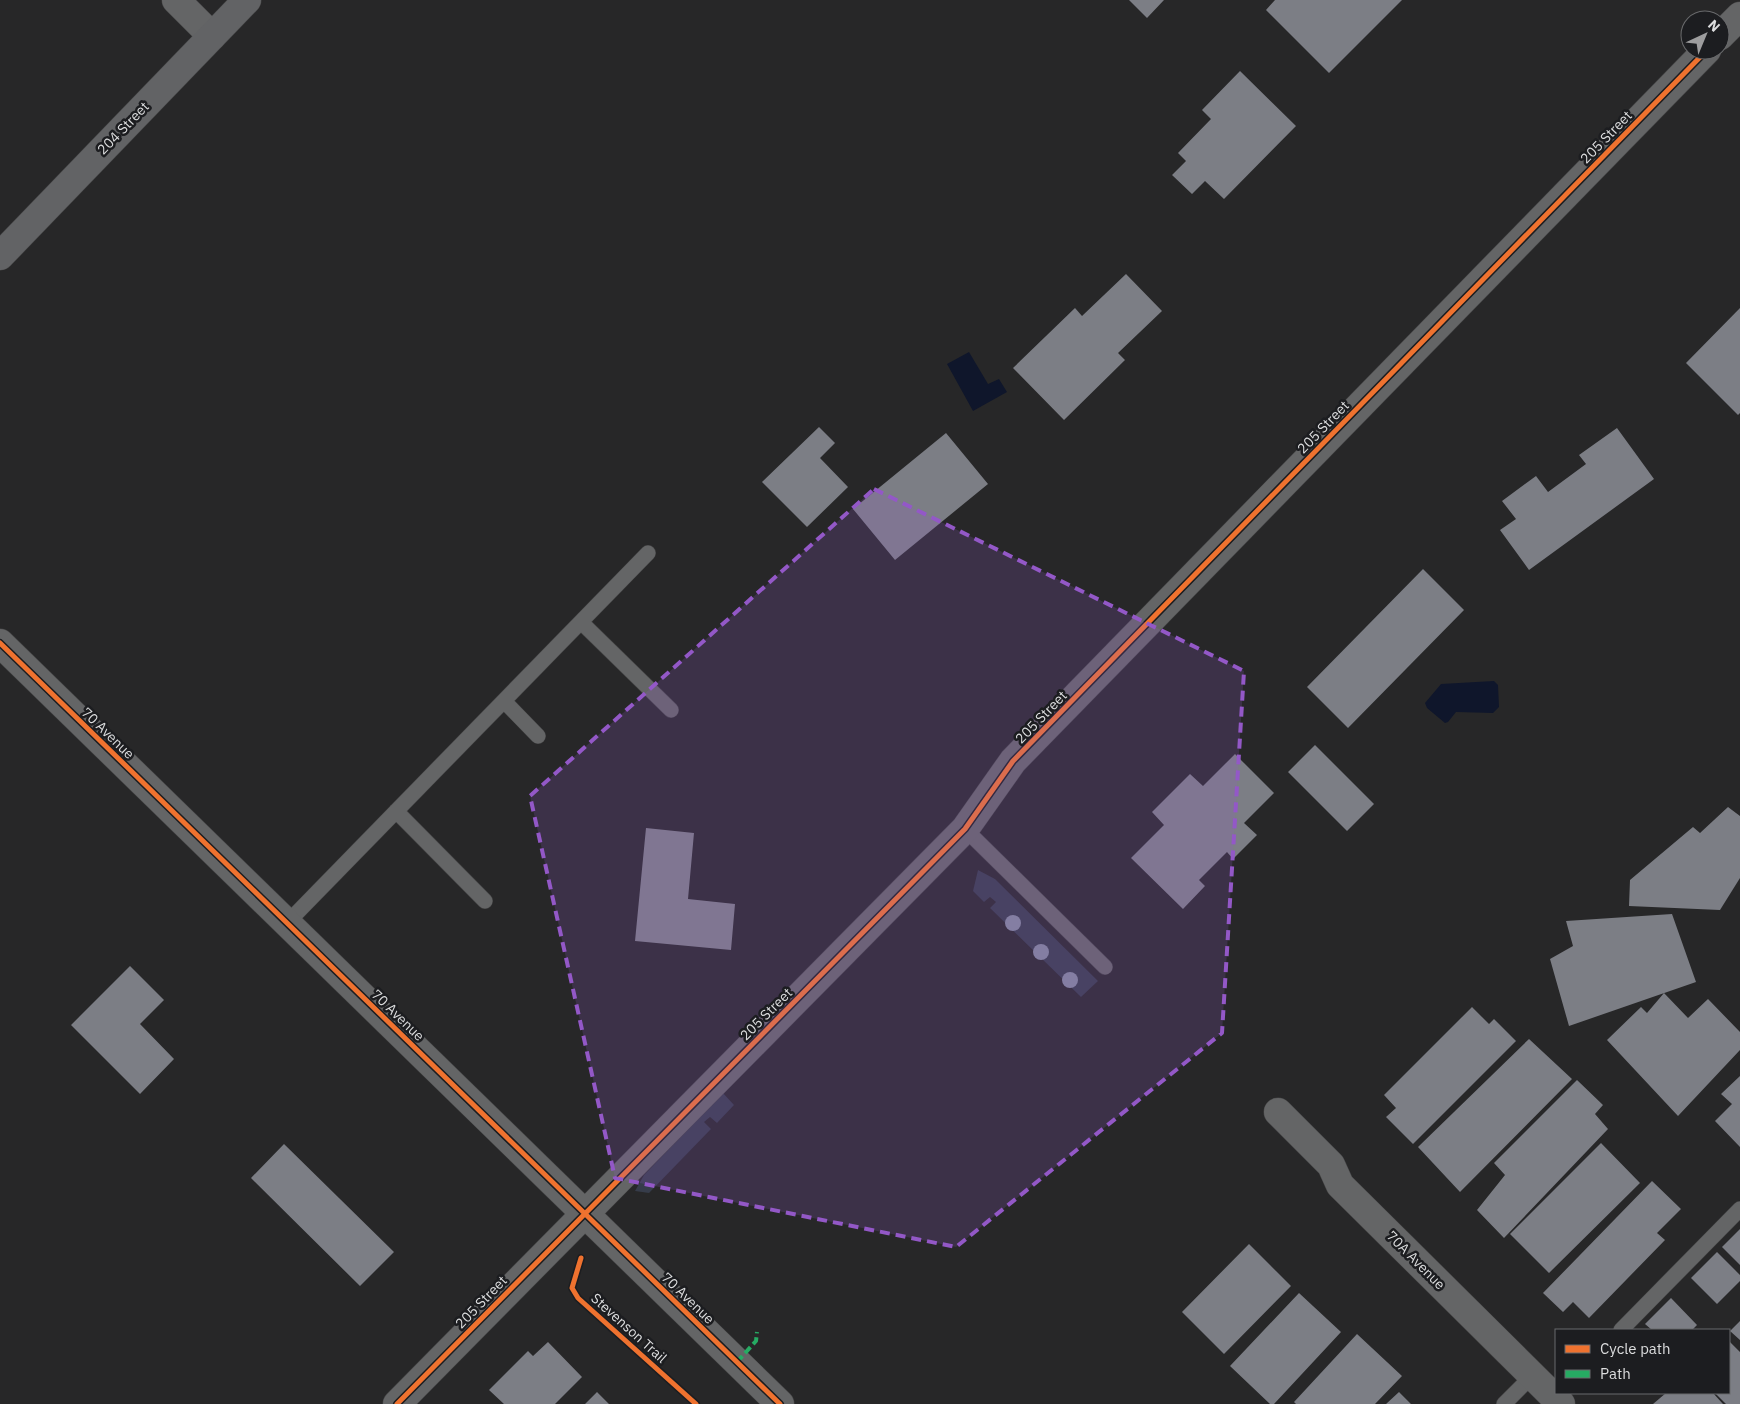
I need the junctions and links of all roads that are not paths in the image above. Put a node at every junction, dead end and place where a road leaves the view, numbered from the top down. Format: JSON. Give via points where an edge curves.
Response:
{"nodes":[{"id":1,"x":176,"y":0,"type":"edge"},
{"id":2,"x":246,"y":0,"type":"edge"},
{"id":3,"x":1740,"y":16,"type":"edge"},
{"id":4,"x":1730,"y":26,"type":"edge"},
{"id":5,"x":212,"y":36,"type":"junction"},
{"id":6,"x":1696,"y":60,"type":"edge"},
{"id":7,"x":0,"y":256,"type":"edge"},
{"id":8,"x":648,"y":553,"type":"dead end"},
{"id":9,"x":581,"y":622,"type":"junction"},
{"id":10,"x":0,"y":643,"type":"edge"},
{"id":11,"x":504,"y":701,"type":"junction"},
{"id":12,"x":671,"y":710,"type":"dead end"},
{"id":13,"x":538,"y":736,"type":"dead end"},
{"id":14,"x":396,"y":812,"type":"junction"},
{"id":15,"x":965,"y":829,"type":"junction"},
{"id":16,"x":485,"y":901,"type":"dead end"},
{"id":17,"x":287,"y":923,"type":"junction"},
{"id":18,"x":1105,"y":967,"type":"dead end"},
{"id":19,"x":1278,"y":1112,"type":"dead end"},
{"id":20,"x":1740,"y":1209,"type":"edge"},
{"id":21,"x":584,"y":1213,"type":"junction"},
{"id":22,"x":1622,"y":1329,"type":"edge"},
{"id":23,"x":1533,"y":1375,"type":"junction"},
{"id":24,"x":1559,"y":1398,"type":"edge"},
{"id":25,"x":397,"y":1404,"type":"edge"},
{"id":26,"x":780,"y":1404,"type":"edge"},
{"id":27,"x":1504,"y":1404,"type":"edge"}],
"edges":[{"from":1,"to":5,"type":"street"},
{"from":2,"to":5,"type":"street","name":"204 Street"},
{"from":3,"to":4,"type":"street"},
{"from":5,"to":7,"type":"street","name":"204 Street"},
{"from":6,"to":15,"type":"street","name":"205 Street","via":[[1013,761]]},
{"from":8,"to":9,"type":"lane"},
{"from":9,"to":11,"type":"lane"},
{"from":9,"to":12,"type":"lane"},
{"from":10,"to":17,"type":"street","name":"70 Avenue"},
{"from":11,"to":13,"type":"lane"},
{"from":11,"to":14,"type":"lane"},
{"from":14,"to":16,"type":"lane"},
{"from":14,"to":17,"type":"lane"},
{"from":15,"to":18,"type":"lane"},
{"from":15,"to":21,"type":"street","name":"205 Street"},
{"from":17,"to":21,"type":"street","name":"70 Avenue"},
{"from":19,"to":23,"type":"street","name":"70A Avenue","via":[[1331,1165],[1340,1185]]},
{"from":20,"to":22,"type":"lane"},
{"from":21,"to":25,"type":"street","name":"205 Street"},
{"from":21,"to":26,"type":"street","name":"70 Avenue"},
{"from":23,"to":24,"type":"street","name":"70A Avenue"},
{"from":23,"to":27,"type":"lane"}]}
